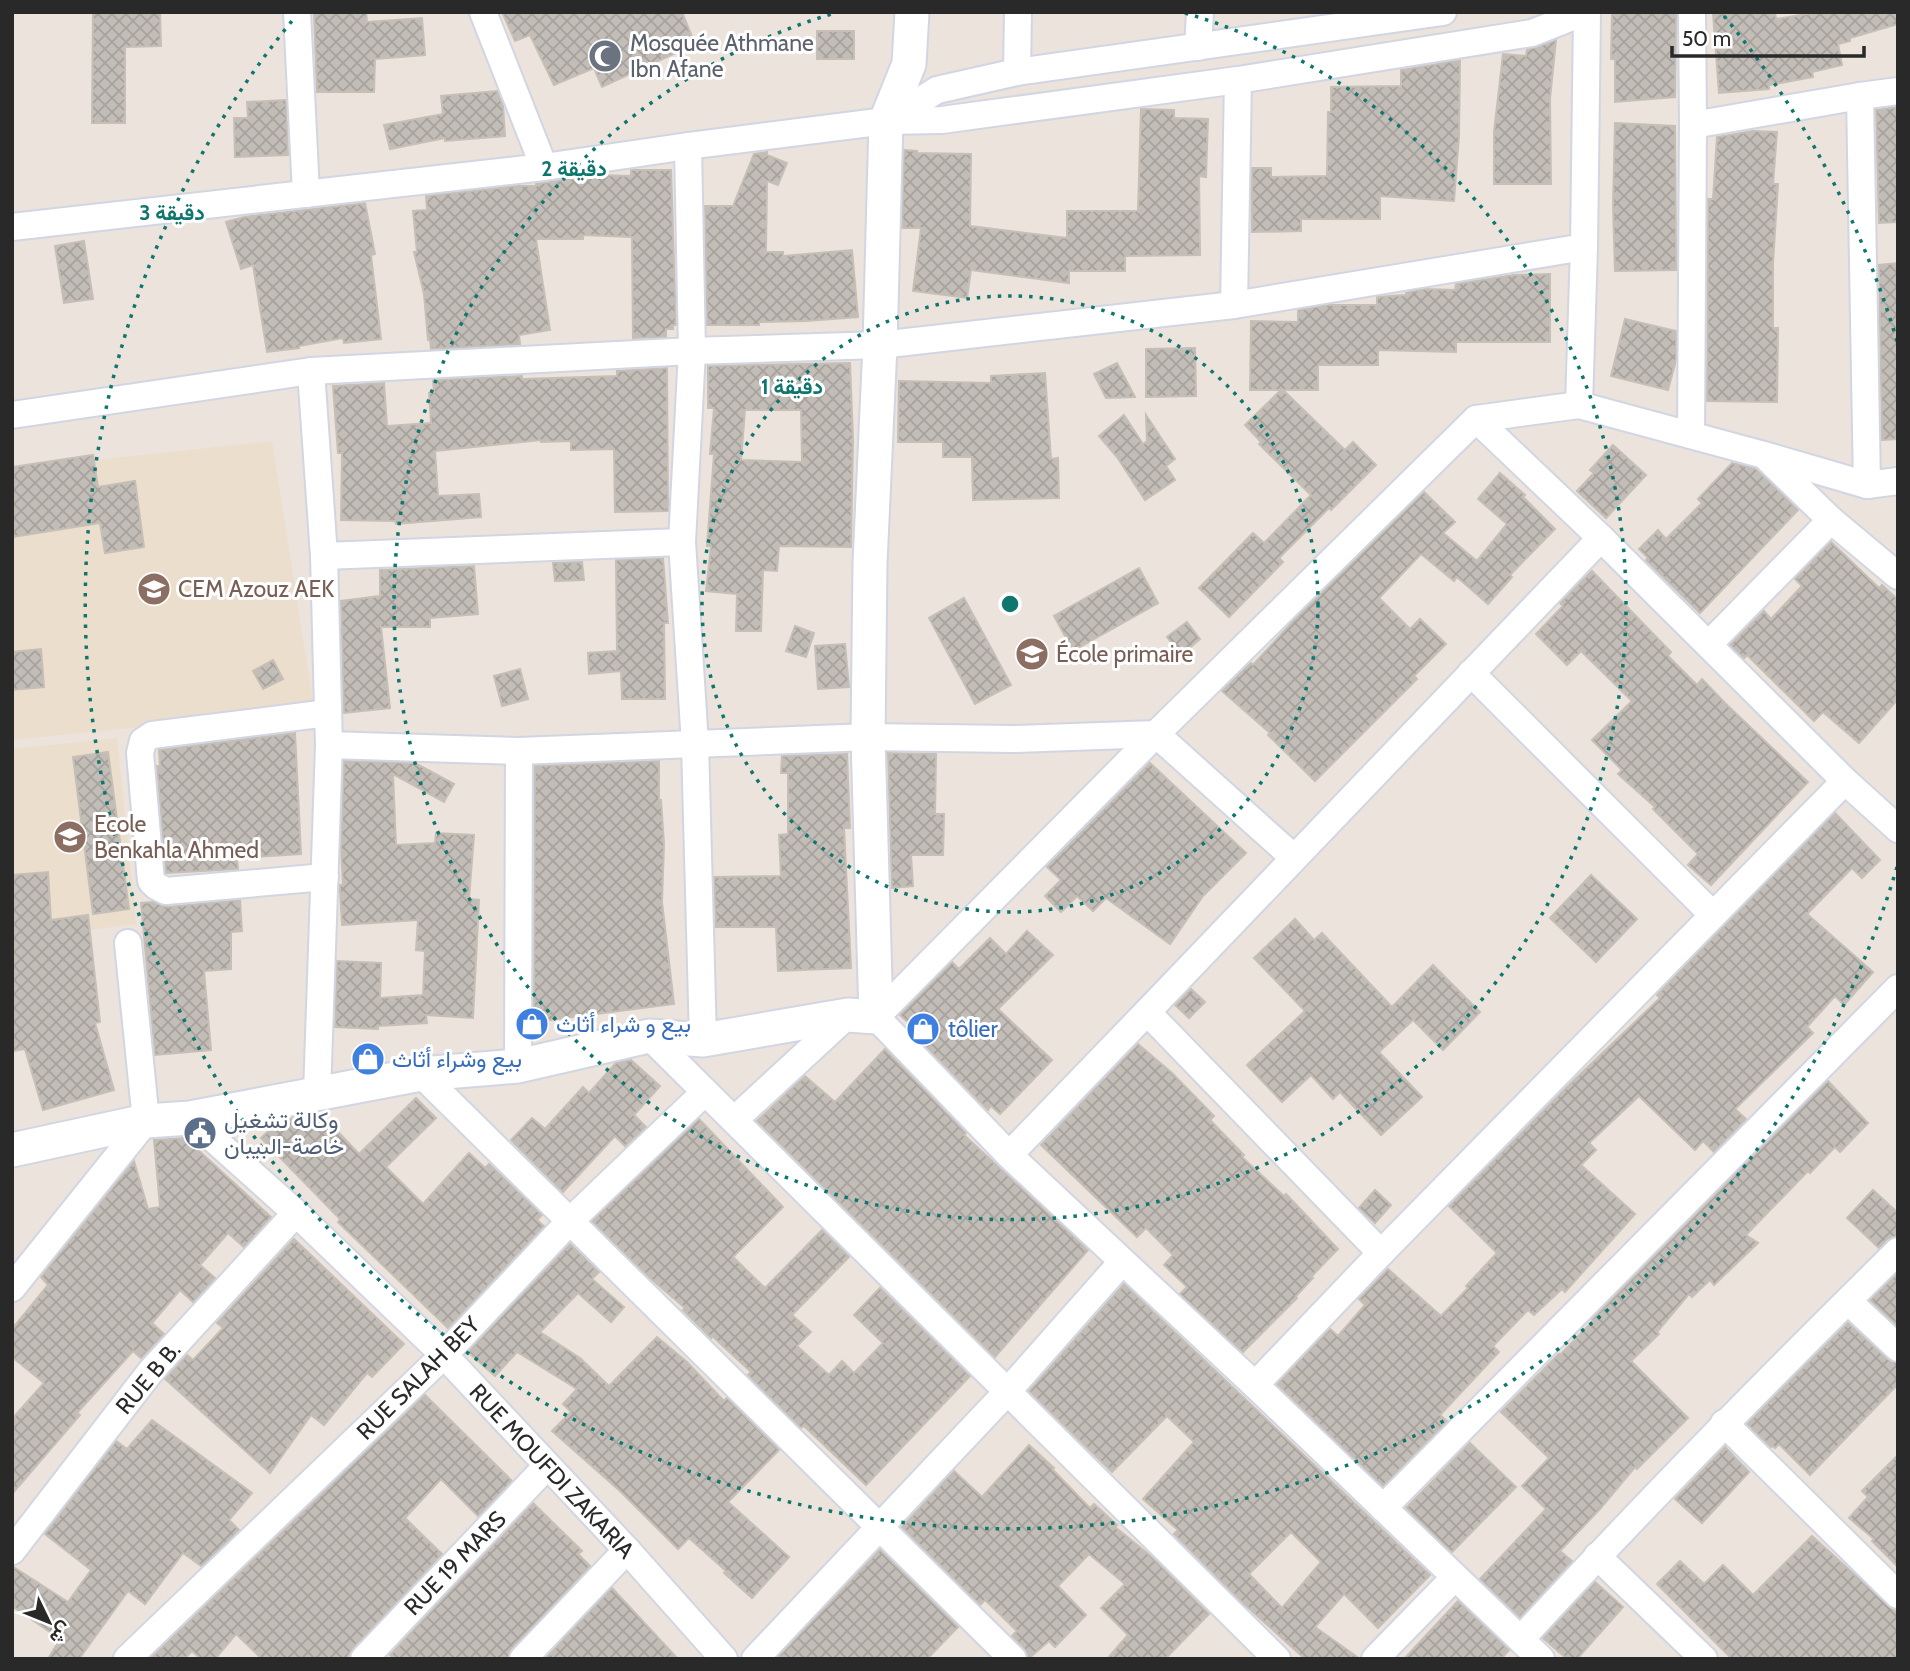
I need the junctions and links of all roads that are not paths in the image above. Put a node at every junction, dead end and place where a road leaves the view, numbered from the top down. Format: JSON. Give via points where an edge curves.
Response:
{"nodes":[{"id":1,"x":297,"y":12,"type":"edge"},
{"id":2,"x":483,"y":12,"type":"edge"},
{"id":3,"x":912,"y":12,"type":"edge"},
{"id":4,"x":1018,"y":12,"type":"edge"},
{"id":5,"x":1200,"y":12,"type":"edge"},
{"id":6,"x":1443,"y":12,"type":"edge"},
{"id":7,"x":1586,"y":12,"type":"edge"},
{"id":8,"x":1692,"y":12,"type":"edge"},
{"id":9,"x":1387,"y":16,"type":"edge"},
{"id":10,"x":1198,"y":47,"type":"junction"},
{"id":11,"x":1017,"y":72,"type":"junction"},
{"id":12,"x":1238,"y":79,"type":"junction"},
{"id":13,"x":1898,"y":91,"type":"edge"},
{"id":14,"x":1860,"y":96,"type":"junction"},
{"id":15,"x":886,"y":121,"type":"junction"},
{"id":16,"x":1693,"y":125,"type":"junction"},
{"id":17,"x":688,"y":146,"type":"junction"},
{"id":18,"x":544,"y":167,"type":"junction"},
{"id":19,"x":306,"y":194,"type":"junction"},
{"id":20,"x":12,"y":227,"type":"edge"},
{"id":21,"x":1584,"y":247,"type":"junction"},
{"id":22,"x":1234,"y":305,"type":"junction"},
{"id":23,"x":880,"y":345,"type":"junction"},
{"id":24,"x":692,"y":351,"type":"junction"},
{"id":25,"x":311,"y":372,"type":"junction"},
{"id":26,"x":1579,"y":405,"type":"junction"},
{"id":27,"x":12,"y":415,"type":"edge"},
{"id":28,"x":1476,"y":419,"type":"junction"},
{"id":29,"x":1691,"y":435,"type":"junction"},
{"id":30,"x":1764,"y":455,"type":"junction"},
{"id":31,"x":1898,"y":481,"type":"edge"},
{"id":32,"x":1867,"y":485,"type":"junction"},
{"id":33,"x":1831,"y":520,"type":"junction"},
{"id":34,"x":1601,"y":538,"type":"junction"},
{"id":35,"x":682,"y":542,"type":"junction"},
{"id":36,"x":324,"y":556,"type":"junction"},
{"id":37,"x":1898,"y":576,"type":"edge"},
{"id":38,"x":1709,"y":645,"type":"junction"},
{"id":39,"x":1471,"y":673,"type":"junction"},
{"id":40,"x":328,"y":713,"type":"junction"},
{"id":41,"x":1156,"y":734,"type":"junction"},
{"id":42,"x":869,"y":737,"type":"junction"},
{"id":43,"x":695,"y":744,"type":"junction"},
{"id":44,"x":328,"y":745,"type":"junction"},
{"id":45,"x":519,"y":751,"type":"junction"},
{"id":46,"x":1845,"y":781,"type":"junction"},
{"id":47,"x":1898,"y":829,"type":"edge"},
{"id":48,"x":1293,"y":857,"type":"junction"},
{"id":49,"x":325,"y":877,"type":"junction"},
{"id":50,"x":1713,"y":915,"type":"junction"},
{"id":51,"x":128,"y":943,"type":"dead end"},
{"id":52,"x":1898,"y":988,"type":"edge"},
{"id":53,"x":1147,"y":1012,"type":"junction"},
{"id":54,"x":862,"y":1016,"type":"junction"},
{"id":55,"x":649,"y":1036,"type":"junction"},
{"id":56,"x":703,"y":1040,"type":"junction"},
{"id":57,"x":518,"y":1066,"type":"junction"},
{"id":58,"x":421,"y":1074,"type":"junction"},
{"id":59,"x":705,"y":1092,"type":"junction"},
{"id":60,"x":317,"y":1094,"type":"junction"},
{"id":61,"x":190,"y":1118,"type":"junction"},
{"id":62,"x":734,"y":1120,"type":"junction"},
{"id":63,"x":146,"y":1121,"type":"junction"},
{"id":64,"x":12,"y":1150,"type":"edge"},
{"id":65,"x":1009,"y":1155,"type":"junction"},
{"id":66,"x":296,"y":1213,"type":"junction"},
{"id":67,"x":570,"y":1221,"type":"junction"},
{"id":68,"x":1898,"y":1251,"type":"edge"},
{"id":69,"x":1381,"y":1253,"type":"junction"},
{"id":70,"x":1122,"y":1262,"type":"junction"},
{"id":71,"x":12,"y":1288,"type":"edge"},
{"id":72,"x":1848,"y":1301,"type":"junction"},
{"id":73,"x":1898,"y":1348,"type":"edge"},
{"id":74,"x":444,"y":1355,"type":"junction"},
{"id":75,"x":1255,"y":1385,"type":"junction"},
{"id":76,"x":1007,"y":1392,"type":"junction"},
{"id":77,"x":1724,"y":1423,"type":"junction"},
{"id":78,"x":547,"y":1466,"type":"junction"},
{"id":79,"x":1383,"y":1508,"type":"junction"},
{"id":80,"x":880,"y":1527,"type":"junction"},
{"id":81,"x":627,"y":1550,"type":"junction"},
{"id":82,"x":12,"y":1552,"type":"edge"},
{"id":83,"x":1597,"y":1556,"type":"junction"},
{"id":84,"x":1454,"y":1578,"type":"junction"},
{"id":85,"x":1898,"y":1595,"type":"edge"},
{"id":86,"x":1521,"y":1639,"type":"junction"},
{"id":87,"x":127,"y":1659,"type":"edge"},
{"id":88,"x":364,"y":1659,"type":"edge"},
{"id":89,"x":523,"y":1659,"type":"edge"},
{"id":90,"x":723,"y":1659,"type":"edge"},
{"id":91,"x":755,"y":1659,"type":"edge"},
{"id":92,"x":1013,"y":1659,"type":"edge"},
{"id":93,"x":1277,"y":1659,"type":"edge"},
{"id":94,"x":1375,"y":1659,"type":"edge"},
{"id":95,"x":1541,"y":1659,"type":"edge"},
{"id":96,"x":1704,"y":1659,"type":"edge"}],
"edges":[{"from":1,"to":19,"type":"street"},
{"from":2,"to":18,"type":"street"},
{"from":3,"to":15,"type":"street","via":[[909,64]]},
{"from":4,"to":11,"type":"street"},
{"from":5,"to":10,"type":"street"},
{"from":6,"to":9,"type":"street"},
{"from":7,"to":12,"type":"street","via":[[1532,33]]},
{"from":7,"to":21,"type":"street"},
{"from":8,"to":16,"type":"street"},
{"from":9,"to":10,"type":"street"},
{"from":10,"to":11,"type":"street"},
{"from":11,"to":15,"type":"street","via":[[937,90]]},
{"from":12,"to":15,"type":"street","via":[[942,120]]},
{"from":12,"to":22,"type":"street"},
{"from":13,"to":14,"type":"street"},
{"from":14,"to":16,"type":"street"},
{"from":14,"to":32,"type":"street"},
{"from":15,"to":17,"type":"street"},
{"from":15,"to":23,"type":"street"},
{"from":16,"to":29,"type":"street"},
{"from":17,"to":18,"type":"street"},
{"from":17,"to":24,"type":"street"},
{"from":18,"to":19,"type":"street"},
{"from":19,"to":20,"type":"street"},
{"from":21,"to":22,"type":"street"},
{"from":21,"to":26,"type":"street"},
{"from":22,"to":23,"type":"street"},
{"from":23,"to":24,"type":"street"},
{"from":23,"to":42,"type":"street","via":[[870,563]]},
{"from":24,"to":25,"type":"street"},
{"from":24,"to":35,"type":"street"},
{"from":25,"to":27,"type":"street"},
{"from":25,"to":36,"type":"street"},
{"from":26,"to":28,"type":"street"},
{"from":26,"to":29,"type":"street"},
{"from":28,"to":34,"type":"street"},
{"from":28,"to":41,"type":"street"},
{"from":29,"to":30,"type":"street"},
{"from":30,"to":32,"type":"street"},
{"from":30,"to":33,"type":"street"},
{"from":31,"to":32,"type":"street"},
{"from":33,"to":37,"type":"street"},
{"from":33,"to":38,"type":"street"},
{"from":34,"to":38,"type":"street"},
{"from":34,"to":39,"type":"street"},
{"from":35,"to":36,"type":"street"},
{"from":35,"to":43,"type":"street"},
{"from":36,"to":40,"type":"street"},
{"from":38,"to":46,"type":"street"},
{"from":39,"to":48,"type":"street"},
{"from":39,"to":50,"type":"street"},
{"from":40,"to":44,"type":"street"},
{"from":40,"to":49,"type":"street","via":[[152,735],[143,741],[140,753],[151,881],[156,886],[166,891]]},
{"from":41,"to":42,"type":"street","via":[[1013,739]]},
{"from":41,"to":48,"type":"street"},
{"from":41,"to":54,"type":"street"},
{"from":42,"to":43,"type":"street"},
{"from":42,"to":54,"type":"street"},
{"from":43,"to":45,"type":"street"},
{"from":43,"to":56,"type":"street"},
{"from":44,"to":45,"type":"street"},
{"from":44,"to":49,"type":"street"},
{"from":45,"to":57,"type":"street"},
{"from":46,"to":47,"type":"street"},
{"from":46,"to":50,"type":"street"},
{"from":48,"to":53,"type":"street"},
{"from":49,"to":60,"type":"street"},
{"from":50,"to":69,"type":"street"},
{"from":51,"to":63,"type":"street"},
{"from":52,"to":79,"type":"street"},
{"from":53,"to":65,"type":"street"},
{"from":53,"to":69,"type":"street"},
{"from":54,"to":56,"type":"street"},
{"from":54,"to":62,"type":"street"},
{"from":54,"to":65,"type":"street"},
{"from":55,"to":56,"type":"street"},
{"from":55,"to":57,"type":"street"},
{"from":55,"to":59,"type":"street"},
{"from":57,"to":58,"type":"street"},
{"from":58,"to":60,"type":"street"},
{"from":58,"to":67,"type":"street"},
{"from":59,"to":62,"type":"street"},
{"from":59,"to":67,"type":"street","name":"RUE SALAH BEY"},
{"from":60,"to":61,"type":"street"},
{"from":61,"to":63,"type":"street"},
{"from":61,"to":66,"type":"street","name":"RUE MOUFDI ZAKARIA"},
{"from":62,"to":76,"type":"street"},
{"from":63,"to":64,"type":"street"},
{"from":63,"to":71,"type":"street"},
{"from":65,"to":70,"type":"street"},
{"from":66,"to":74,"type":"street","name":"RUE MOUFDI ZAKARIA"},
{"from":66,"to":82,"type":"street","name":"RUE B B.","via":[[150,1371]]},
{"from":67,"to":74,"type":"street","name":"RUE SALAH BEY"},
{"from":67,"to":80,"type":"street"},
{"from":68,"to":72,"type":"street"},
{"from":69,"to":75,"type":"street"},
{"from":70,"to":75,"type":"street"},
{"from":70,"to":76,"type":"street"},
{"from":72,"to":73,"type":"street"},
{"from":72,"to":77,"type":"street"},
{"from":74,"to":78,"type":"street","name":"RUE MOUFDI ZAKARIA"},
{"from":74,"to":87,"type":"street","name":"RUE SALAH BEY"},
{"from":75,"to":79,"type":"street"},
{"from":76,"to":80,"type":"street"},
{"from":76,"to":93,"type":"street"},
{"from":77,"to":83,"type":"street"},
{"from":77,"to":85,"type":"street"},
{"from":78,"to":81,"type":"street","name":"RUE MOUFDI ZAKARIA"},
{"from":78,"to":88,"type":"street","name":"RUE 19 MARS"},
{"from":79,"to":84,"type":"street"},
{"from":80,"to":91,"type":"street"},
{"from":80,"to":92,"type":"street"},
{"from":81,"to":89,"type":"street"},
{"from":81,"to":90,"type":"street","name":"RUE MOUFDI ZAKARIA"},
{"from":83,"to":86,"type":"street"},
{"from":83,"to":96,"type":"street"},
{"from":84,"to":86,"type":"street"},
{"from":84,"to":94,"type":"street"},
{"from":86,"to":95,"type":"street"}]}
